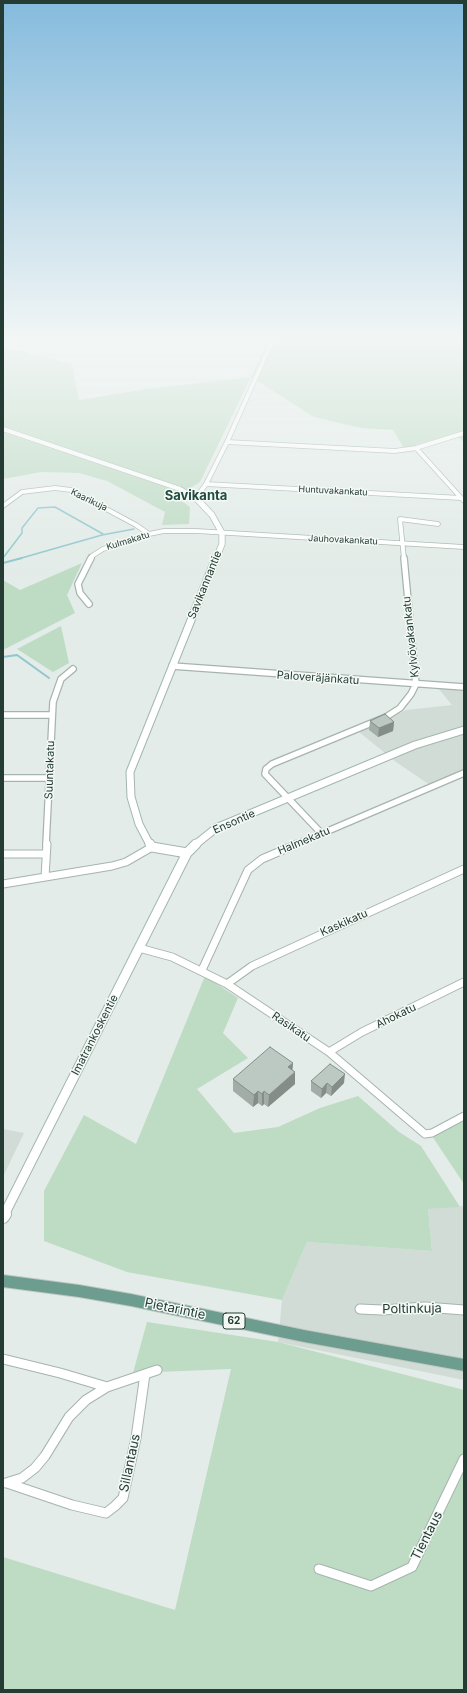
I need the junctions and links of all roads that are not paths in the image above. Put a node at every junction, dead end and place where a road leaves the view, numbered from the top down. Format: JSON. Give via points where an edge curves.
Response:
{"nodes":[{"id":1,"x":239,"y":416,"type":"edge"},
{"id":2,"x":3,"y":429,"type":"edge"},
{"id":3,"x":464,"y":433,"type":"edge"},
{"id":4,"x":227,"y":442,"type":"junction"},
{"id":5,"x":416,"y":448,"type":"junction"},
{"id":6,"x":206,"y":484,"type":"junction"},
{"id":7,"x":196,"y":498,"type":"junction"},
{"id":8,"x":462,"y":500,"type":"edge"},
{"id":9,"x":3,"y":506,"type":"edge"},
{"id":10,"x":438,"y":524,"type":"dead end"},
{"id":11,"x":222,"y":533,"type":"junction"},
{"id":12,"x":149,"y":534,"type":"junction"},
{"id":13,"x":402,"y":543,"type":"junction"},
{"id":14,"x":464,"y":547,"type":"edge"},
{"id":15,"x":89,"y":604,"type":"dead end"},
{"id":16,"x":172,"y":666,"type":"junction"},
{"id":17,"x":73,"y":669,"type":"dead end"},
{"id":18,"x":416,"y":684,"type":"junction"},
{"id":19,"x":464,"y":687,"type":"edge"},
{"id":20,"x":3,"y":715,"type":"edge"},
{"id":21,"x":51,"y":715,"type":"junction"},
{"id":22,"x":464,"y":730,"type":"edge"},
{"id":23,"x":464,"y":773,"type":"edge"},
{"id":24,"x":3,"y":778,"type":"edge"},
{"id":25,"x":50,"y":778,"type":"junction"},
{"id":26,"x":289,"y":798,"type":"junction"},
{"id":27,"x":322,"y":834,"type":"junction"},
{"id":28,"x":152,"y":847,"type":"junction"},
{"id":29,"x":3,"y":854,"type":"edge"},
{"id":30,"x":46,"y":854,"type":"junction"},
{"id":31,"x":187,"y":854,"type":"junction"},
{"id":32,"x":464,"y":869,"type":"edge"},
{"id":33,"x":45,"y":877,"type":"junction"},
{"id":34,"x":3,"y":884,"type":"edge"},
{"id":35,"x":139,"y":948,"type":"junction"},
{"id":36,"x":202,"y":970,"type":"junction"},
{"id":37,"x":464,"y":982,"type":"edge"},
{"id":38,"x":227,"y":984,"type":"junction"},
{"id":39,"x":329,"y":1052,"type":"junction"},
{"id":40,"x":464,"y":1116,"type":"edge"},
{"id":41,"x":3,"y":1217,"type":"edge"},
{"id":42,"x":3,"y":1281,"type":"edge"},
{"id":43,"x":360,"y":1309,"type":"dead end"},
{"id":44,"x":464,"y":1310,"type":"edge"},
{"id":45,"x":3,"y":1359,"type":"edge"},
{"id":46,"x":464,"y":1365,"type":"edge"},
{"id":47,"x":157,"y":1370,"type":"dead end"},
{"id":48,"x":145,"y":1374,"type":"junction"},
{"id":49,"x":107,"y":1387,"type":"junction"},
{"id":50,"x":464,"y":1459,"type":"edge"},
{"id":51,"x":5,"y":1482,"type":"edge"},
{"id":52,"x":319,"y":1569,"type":"dead end"}],
"edges":[{"from":1,"to":4,"type":"street"},
{"from":2,"to":7,"type":"street","via":[[168,485]]},
{"from":3,"to":5,"type":"street"},
{"from":4,"to":5,"type":"street","via":[[359,450]]},
{"from":4,"to":6,"type":"street"},
{"from":5,"to":8,"type":"street"},
{"from":6,"to":7,"type":"street"},
{"from":6,"to":8,"type":"street","name":"Huntuvakankatu"},
{"from":7,"to":11,"type":"street","via":[[212,515]]},
{"from":9,"to":12,"type":"street","name":"Kaarikuja","via":[[22,492],[55,488],[71,490]]},
{"from":10,"to":13,"type":"street","name":"Kylvövakankatu","via":[[400,519]]},
{"from":11,"to":12,"type":"street","name":"Kulmakatu","via":[[181,531]]},
{"from":11,"to":13,"type":"street","name":"Jauhovakankatu"},
{"from":11,"to":16,"type":"street","name":"Savikannantie","via":[[222,544]]},
{"from":12,"to":15,"type":"street","name":"Kulmakatu","via":[[103,549],[92,556],[78,584],[80,593]]},
{"from":13,"to":14,"type":"street","name":"Jauhovakankatu"},
{"from":13,"to":18,"type":"street","name":"Kylvövakankatu"},
{"from":16,"to":18,"type":"street","name":"Paloveräjänkatu"},
{"from":16,"to":28,"type":"street","name":"Savikannantie","via":[[130,772],[131,797],[139,824]]},
{"from":17,"to":21,"type":"street","name":"Suuntakatu","via":[[61,679]]},
{"from":18,"to":19,"type":"street","name":"Paloveräjänkatu"},
{"from":18,"to":26,"type":"street","name":"Kylvövakankatu","via":[[400,708],[386,717],[272,764],[266,769],[265,774]]},
{"from":20,"to":21,"type":"street"},
{"from":21,"to":25,"type":"street","name":"Suuntakatu"},
{"from":22,"to":26,"type":"street","name":"Ensontie","via":[[415,745]]},
{"from":23,"to":27,"type":"street","name":"Halmekatu"},
{"from":24,"to":25,"type":"street"},
{"from":25,"to":30,"type":"street","name":"Suuntakatu"},
{"from":26,"to":27,"type":"street"},
{"from":26,"to":31,"type":"street","name":"Ensontie","via":[[216,828]]},
{"from":27,"to":36,"type":"street","name":"Halmekatu","via":[[262,859],[248,870]]},
{"from":28,"to":31,"type":"street"},
{"from":28,"to":33,"type":"street","via":[[126,862],[112,866]]},
{"from":29,"to":30,"type":"street"},
{"from":30,"to":33,"type":"street","name":"Suuntakatu"},
{"from":31,"to":35,"type":"street","name":"Imatrankoskentie"},
{"from":32,"to":38,"type":"street","name":"Kaskikatu","via":[[252,966]]},
{"from":33,"to":34,"type":"street"},
{"from":35,"to":36,"type":"street","name":"Rasikatu","via":[[172,957]]},
{"from":35,"to":41,"type":"street","name":"Imatrankoskentie"},
{"from":36,"to":38,"type":"street","name":"Rasikatu"},
{"from":37,"to":39,"type":"street","name":"Ahokatu","via":[[362,1032]]},
{"from":38,"to":39,"type":"street","name":"Rasikatu"},
{"from":39,"to":40,"type":"street","name":"Rasikatu","via":[[426,1134]]},
{"from":42,"to":46,"type":"main road","name":"Pietarintie","number":"62","via":[[131,1300],[304,1336]]},
{"from":43,"to":44,"type":"street","name":"Poltinkuja","via":[[425,1307]]},
{"from":45,"to":49,"type":"street"},
{"from":47,"to":48,"type":"street","name":"Sillantaus"},
{"from":48,"to":49,"type":"street","name":"Sillantaus"},
{"from":48,"to":51,"type":"street","name":"Sillantaus","via":[[136,1438],[123,1498],[106,1513],[72,1505]]},
{"from":49,"to":51,"type":"street","name":"Sillantaus","via":[[86,1400],[69,1417],[35,1468],[22,1478]]},
{"from":50,"to":52,"type":"street","name":"Tientaus","via":[[446,1501],[412,1567],[371,1586]]}]}
